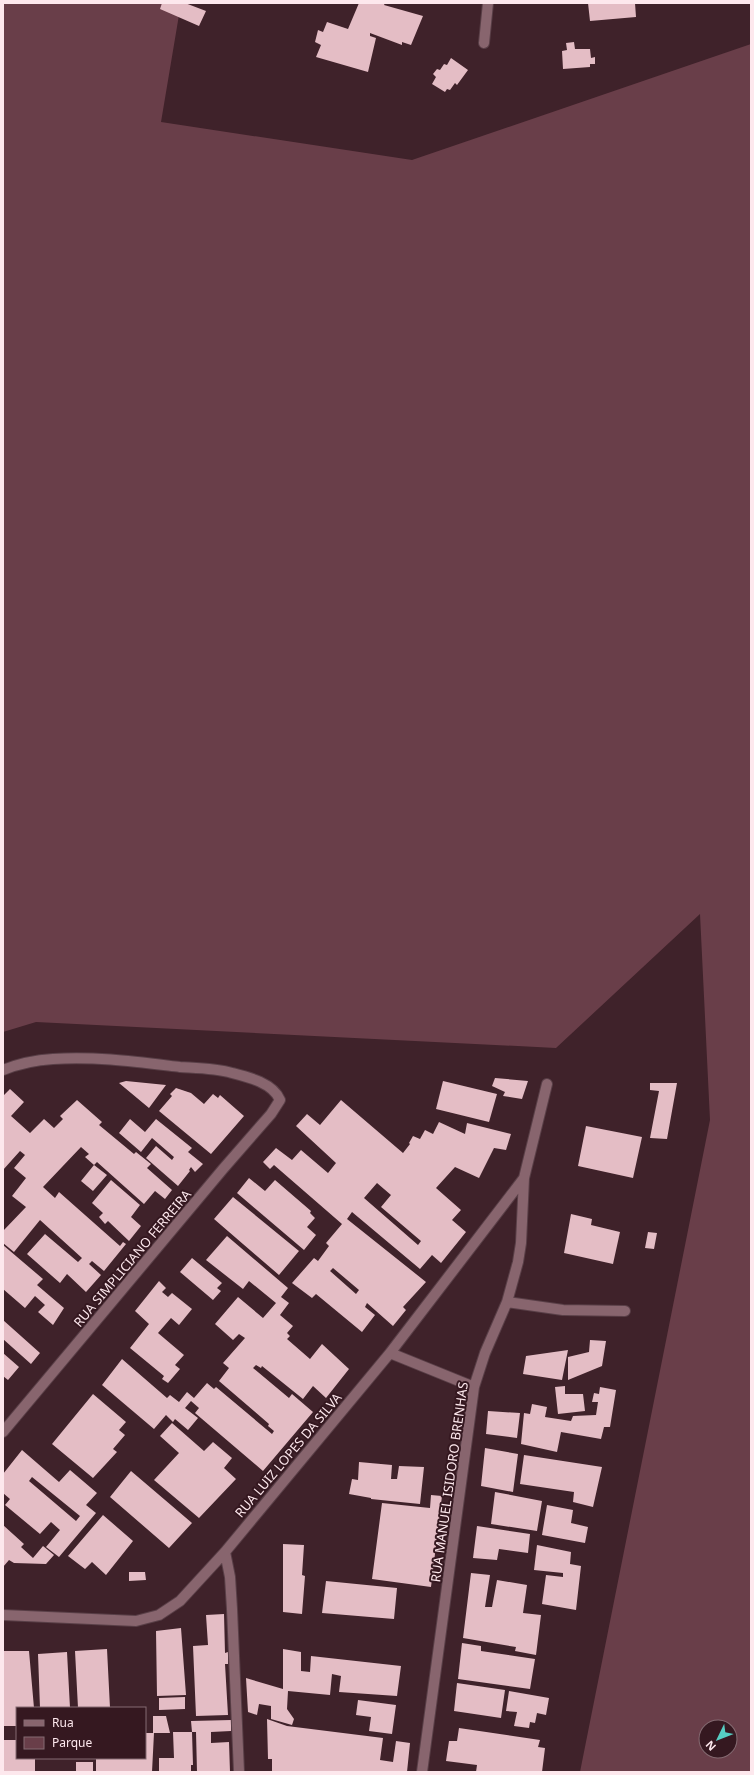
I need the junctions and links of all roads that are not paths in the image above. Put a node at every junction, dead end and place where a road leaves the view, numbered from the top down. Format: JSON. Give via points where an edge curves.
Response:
{"nodes":[{"id":1,"x":488,"y":3,"type":"edge"},
{"id":2,"x":484,"y":43,"type":"dead end"},
{"id":3,"x":3,"y":1070,"type":"edge"},
{"id":4,"x":547,"y":1084,"type":"dead end"},
{"id":5,"x":524,"y":1178,"type":"junction"},
{"id":6,"x":507,"y":1302,"type":"junction"},
{"id":7,"x":625,"y":1311,"type":"dead end"},
{"id":8,"x":390,"y":1353,"type":"junction"},
{"id":9,"x":474,"y":1387,"type":"junction"},
{"id":10,"x":3,"y":1432,"type":"edge"},
{"id":11,"x":225,"y":1552,"type":"junction"},
{"id":12,"x":3,"y":1615,"type":"edge"},
{"id":13,"x":239,"y":1772,"type":"edge"},
{"id":14,"x":422,"y":1772,"type":"edge"}],
"edges":[{"from":1,"to":2,"type":"street"},
{"from":3,"to":10,"type":"street","name":"RUA SIMPLICIANO FERREIRA","via":[[16,1065],[52,1059],[96,1058],[149,1063],[230,1072],[273,1090],[280,1100],[271,1114]]},
{"from":4,"to":5,"type":"street","name":"RUA MANUEL ISIDORO BRENHAS"},
{"from":5,"to":6,"type":"street","name":"RUA MANUEL ISIDORO BRENHAS","via":[[521,1244]]},
{"from":5,"to":8,"type":"street","name":"RUA LUIZ LOPES DA SILVA"},
{"from":6,"to":7,"type":"street","via":[[563,1310]]},
{"from":6,"to":9,"type":"street","name":"RUA MANUEL ISIDORO BRENHAS","via":[[485,1353]]},
{"from":8,"to":9,"type":"street"},
{"from":8,"to":11,"type":"street","name":"RUA LUIZ LOPES DA SILVA"},
{"from":9,"to":14,"type":"street","name":"RUA MANUEL ISIDORO BRENHAS"},
{"from":11,"to":12,"type":"street","name":"RUA LUIZ LOPES DA SILVA","via":[[180,1602],[159,1616],[136,1621]]},
{"from":11,"to":13,"type":"street","via":[[230,1577]]}]}
